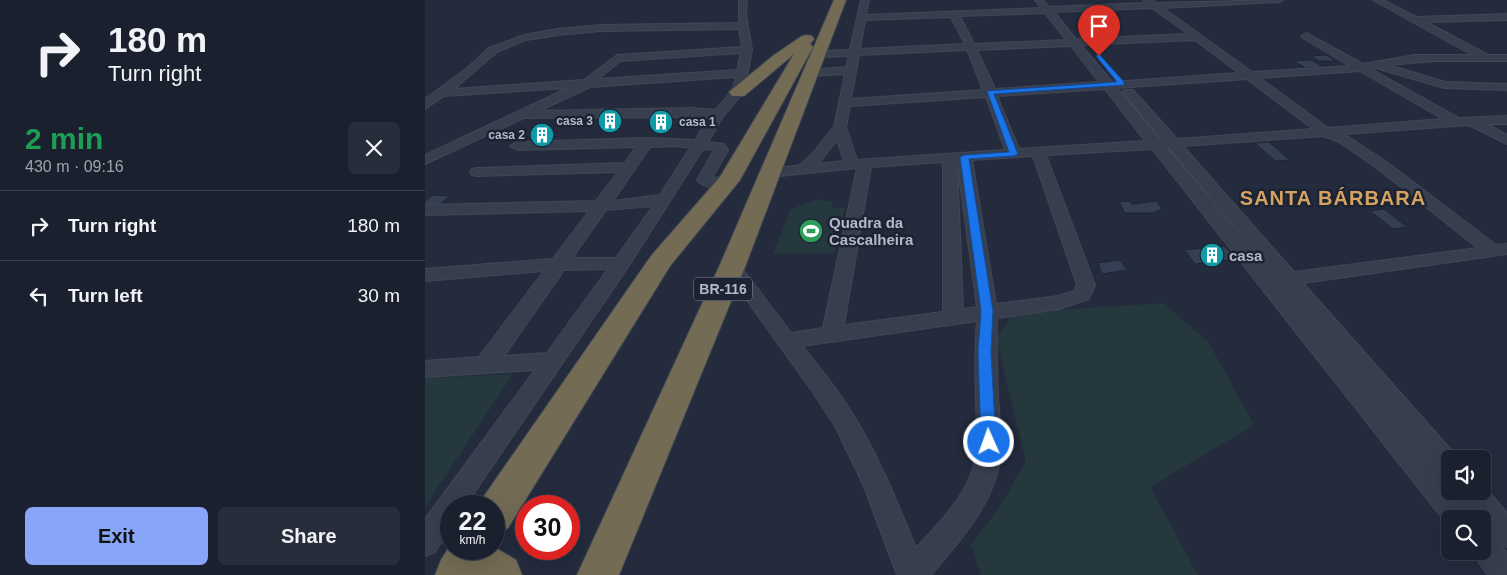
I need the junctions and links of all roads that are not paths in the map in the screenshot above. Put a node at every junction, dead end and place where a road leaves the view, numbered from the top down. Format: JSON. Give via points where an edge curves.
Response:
{"nodes":[{"id":1,"x":743,"y":0,"type":"edge"},
{"id":2,"x":826,"y":0,"type":"edge"},
{"id":3,"x":865,"y":0,"type":"edge"},
{"id":4,"x":1279,"y":0,"type":"edge"},
{"id":5,"x":1377,"y":0,"type":"edge"},
{"id":6,"x":1151,"y":3,"type":"edge"},
{"id":7,"x":1049,"y":5,"type":"edge"},
{"id":8,"x":850,"y":9,"type":"edge"},
{"id":9,"x":954,"y":14,"type":"junction"},
{"id":10,"x":1507,"y":17,"type":"edge"},
{"id":11,"x":1485,"y":18,"type":"junction"},
{"id":12,"x":1415,"y":20,"type":"junction"},
{"id":13,"x":743,"y":26,"type":"junction"},
{"id":14,"x":1507,"y":28,"type":"edge"},
{"id":15,"x":1306,"y":36,"type":"dead end"},
{"id":16,"x":1196,"y":37,"type":"junction"},
{"id":17,"x":1081,"y":43,"type":"junction"},
{"id":18,"x":970,"y":47,"type":"junction"},
{"id":19,"x":747,"y":50,"type":"junction"},
{"id":20,"x":854,"y":53,"type":"junction"},
{"id":21,"x":814,"y":54,"type":"junction"},
{"id":22,"x":1485,"y":58,"type":"junction"},
{"id":23,"x":1507,"y":58,"type":"edge"},
{"id":24,"x":1374,"y":64,"type":"junction"},
{"id":25,"x":1362,"y":68,"type":"junction"},
{"id":26,"x":850,"y":70,"type":"junction"},
{"id":27,"x":1507,"y":70,"type":"edge"},
{"id":28,"x":763,"y":71,"type":"junction"},
{"id":29,"x":742,"y":73,"type":"junction"},
{"id":30,"x":1249,"y":75,"type":"junction"},
{"id":31,"x":586,"y":84,"type":"junction"},
{"id":32,"x":1115,"y":84,"type":"junction"},
{"id":33,"x":1507,"y":87,"type":"edge"},
{"id":34,"x":442,"y":92,"type":"junction"},
{"id":35,"x":738,"y":92,"type":"junction"},
{"id":36,"x":990,"y":93,"type":"junction"},
{"id":37,"x":844,"y":103,"type":"junction"},
{"id":38,"x":425,"y":105,"type":"edge"},
{"id":39,"x":718,"y":114,"type":"junction"},
{"id":40,"x":521,"y":115,"type":"junction"},
{"id":41,"x":1507,"y":120,"type":"edge"},
{"id":42,"x":1471,"y":121,"type":"junction"},
{"id":43,"x":1457,"y":122,"type":"junction"},
{"id":44,"x":840,"y":127,"type":"junction"},
{"id":45,"x":1324,"y":131,"type":"junction"},
{"id":46,"x":1507,"y":140,"type":"edge"},
{"id":47,"x":647,"y":142,"type":"junction"},
{"id":48,"x":1174,"y":143,"type":"junction"},
{"id":49,"x":1155,"y":144,"type":"junction"},
{"id":50,"x":700,"y":145,"type":"junction"},
{"id":51,"x":517,"y":146,"type":"dead end"},
{"id":52,"x":1038,"y":152,"type":"junction"},
{"id":53,"x":1014,"y":154,"type":"junction"},
{"id":54,"x":957,"y":157,"type":"junction"},
{"id":55,"x":425,"y":160,"type":"edge"},
{"id":56,"x":859,"y":164,"type":"junction"},
{"id":57,"x":629,"y":167,"type":"junction"},
{"id":58,"x":805,"y":169,"type":"junction"},
{"id":59,"x":477,"y":172,"type":"dead end"},
{"id":60,"x":770,"y":173,"type":"junction"},
{"id":61,"x":729,"y":180,"type":"junction"},
{"id":62,"x":665,"y":198,"type":"junction"},
{"id":63,"x":1223,"y":201,"type":"junction"},
{"id":64,"x":1204,"y":204,"type":"junction"},
{"id":65,"x":602,"y":206,"type":"junction"},
{"id":66,"x":425,"y":210,"type":"edge"},
{"id":67,"x":1501,"y":251,"type":"edge"},
{"id":68,"x":622,"y":263,"type":"junction"},
{"id":69,"x":557,"y":264,"type":"junction"},
{"id":70,"x":732,"y":267,"type":"junction"},
{"id":71,"x":425,"y":275,"type":"edge"},
{"id":72,"x":1288,"y":278,"type":"junction"},
{"id":73,"x":1267,"y":281,"type":"junction"},
{"id":74,"x":987,"y":311,"type":"junction"},
{"id":75,"x":953,"y":318,"type":"junction"},
{"id":76,"x":832,"y":332,"type":"junction"},
{"id":77,"x":786,"y":341,"type":"junction"},
{"id":78,"x":551,"y":361,"type":"junction"},
{"id":79,"x":485,"y":366,"type":"junction"},
{"id":80,"x":425,"y":369,"type":"edge"},
{"id":81,"x":1441,"y":456,"type":"edge"},
{"id":82,"x":505,"y":498,"type":"edge"},
{"id":83,"x":1479,"y":500,"type":"edge"},
{"id":84,"x":1453,"y":510,"type":"edge"},
{"id":85,"x":1507,"y":534,"type":"edge"},
{"id":86,"x":425,"y":542,"type":"edge"},
{"id":87,"x":1491,"y":556,"type":"edge"},
{"id":88,"x":593,"y":571,"type":"edge"},
{"id":89,"x":912,"y":575,"type":"edge"},
{"id":90,"x":1507,"y":575,"type":"edge"}],
"edges":[{"from":1,"to":13,"type":"street"},
{"from":2,"to":21,"type":"highway"},
{"from":3,"to":8,"type":"street"},
{"from":4,"to":6,"type":"street"},
{"from":5,"to":12,"type":"street"},
{"from":6,"to":7,"type":"street"},
{"from":6,"to":16,"type":"street"},
{"from":7,"to":9,"type":"street"},
{"from":7,"to":17,"type":"street"},
{"from":8,"to":9,"type":"street"},
{"from":8,"to":20,"type":"street"},
{"from":8,"to":21,"type":"highway","number":"BR-116"},
{"from":9,"to":18,"type":"street"},
{"from":10,"to":11,"type":"street"},
{"from":11,"to":12,"type":"street"},
{"from":11,"to":14,"type":"street"},
{"from":12,"to":22,"type":"street"},
{"from":13,"to":19,"type":"street"},
{"from":13,"to":34,"type":"street","via":[[601,28],[540,34],[493,50]]},
{"from":15,"to":25,"type":"street"},
{"from":16,"to":17,"type":"street"},
{"from":16,"to":30,"type":"street"},
{"from":17,"to":18,"type":"street"},
{"from":17,"to":32,"type":"street"},
{"from":18,"to":20,"type":"street"},
{"from":18,"to":36,"type":"street"},
{"from":19,"to":29,"type":"street"},
{"from":19,"to":31,"type":"street","via":[[622,57]]},
{"from":20,"to":21,"type":"street"},
{"from":20,"to":26,"type":"street"},
{"from":21,"to":26,"type":"street"},
{"from":21,"to":28,"type":"highway"},
{"from":21,"to":60,"type":"highway","number":"BR-116"},
{"from":21,"to":61,"type":"highway"},
{"from":22,"to":23,"type":"street"},
{"from":22,"to":24,"type":"street","via":[[1404,59]]},
{"from":22,"to":27,"type":"street"},
{"from":24,"to":25,"type":"street"},
{"from":24,"to":33,"type":"street","via":[[1445,85]]},
{"from":25,"to":30,"type":"street"},
{"from":25,"to":43,"type":"street"},
{"from":26,"to":37,"type":"street"},
{"from":28,"to":29,"type":"highway"},
{"from":28,"to":35,"type":"highway"},
{"from":29,"to":31,"type":"street"},
{"from":29,"to":35,"type":"street"},
{"from":30,"to":32,"type":"street"},
{"from":30,"to":45,"type":"street"},
{"from":31,"to":34,"type":"street"},
{"from":31,"to":40,"type":"street"},
{"from":32,"to":36,"type":"street"},
{"from":32,"to":48,"type":"street"},
{"from":32,"to":49,"type":"street"},
{"from":34,"to":38,"type":"street"},
{"from":35,"to":39,"type":"street"},
{"from":36,"to":37,"type":"street"},
{"from":36,"to":53,"type":"street"},
{"from":37,"to":44,"type":"street"},
{"from":39,"to":40,"type":"street"},
{"from":39,"to":50,"type":"street"},
{"from":40,"to":55,"type":"street"},
{"from":41,"to":42,"type":"street"},
{"from":42,"to":43,"type":"street"},
{"from":42,"to":46,"type":"street"},
{"from":43,"to":45,"type":"street"},
{"from":44,"to":56,"type":"street"},
{"from":44,"to":58,"type":"street"},
{"from":45,"to":48,"type":"street"},
{"from":45,"to":67,"type":"street","via":[[1344,139]]},
{"from":47,"to":50,"type":"street"},
{"from":47,"to":51,"type":"street"},
{"from":47,"to":57,"type":"street"},
{"from":48,"to":49,"type":"street"},
{"from":48,"to":63,"type":"street"},
{"from":49,"to":52,"type":"street"},
{"from":49,"to":64,"type":"street"},
{"from":50,"to":61,"type":"street","via":[[721,150],[704,180],[711,183]]},
{"from":50,"to":62,"type":"street"},
{"from":52,"to":53,"type":"street"},
{"from":52,"to":74,"type":"street","via":[[1086,285],[1078,298]]},
{"from":53,"to":54,"type":"street"},
{"from":54,"to":56,"type":"street"},
{"from":54,"to":74,"type":"street"},
{"from":54,"to":75,"type":"street"},
{"from":56,"to":58,"type":"street"},
{"from":56,"to":76,"type":"street"},
{"from":57,"to":59,"type":"street"},
{"from":57,"to":65,"type":"street"},
{"from":58,"to":60,"type":"street"},
{"from":60,"to":70,"type":"highway","number":"BR-116"},
{"from":61,"to":82,"type":"highway","via":[[660,262]]},
{"from":62,"to":65,"type":"street","via":[[643,204]]},
{"from":62,"to":68,"type":"street"},
{"from":63,"to":64,"type":"street"},
{"from":63,"to":72,"type":"street"},
{"from":64,"to":73,"type":"street"},
{"from":65,"to":66,"type":"street"},
{"from":65,"to":69,"type":"street"},
{"from":67,"to":72,"type":"street"},
{"from":68,"to":69,"type":"street"},
{"from":68,"to":78,"type":"street"},
{"from":69,"to":71,"type":"street"},
{"from":69,"to":79,"type":"street"},
{"from":70,"to":77,"type":"street"},
{"from":70,"to":88,"type":"highway","number":"BR-116"},
{"from":72,"to":73,"type":"street"},
{"from":72,"to":81,"type":"street"},
{"from":73,"to":84,"type":"street"},
{"from":74,"to":75,"type":"street"},
{"from":74,"to":89,"type":"street","via":[[985,352],[989,442],[984,474],[960,517]]},
{"from":75,"to":76,"type":"street"},
{"from":76,"to":77,"type":"street"},
{"from":77,"to":89,"type":"street","via":[[828,394],[850,430]]},
{"from":78,"to":79,"type":"street"},
{"from":78,"to":86,"type":"street"},
{"from":79,"to":80,"type":"street"},
{"from":83,"to":85,"type":"street"},
{"from":87,"to":90,"type":"street"}]}
